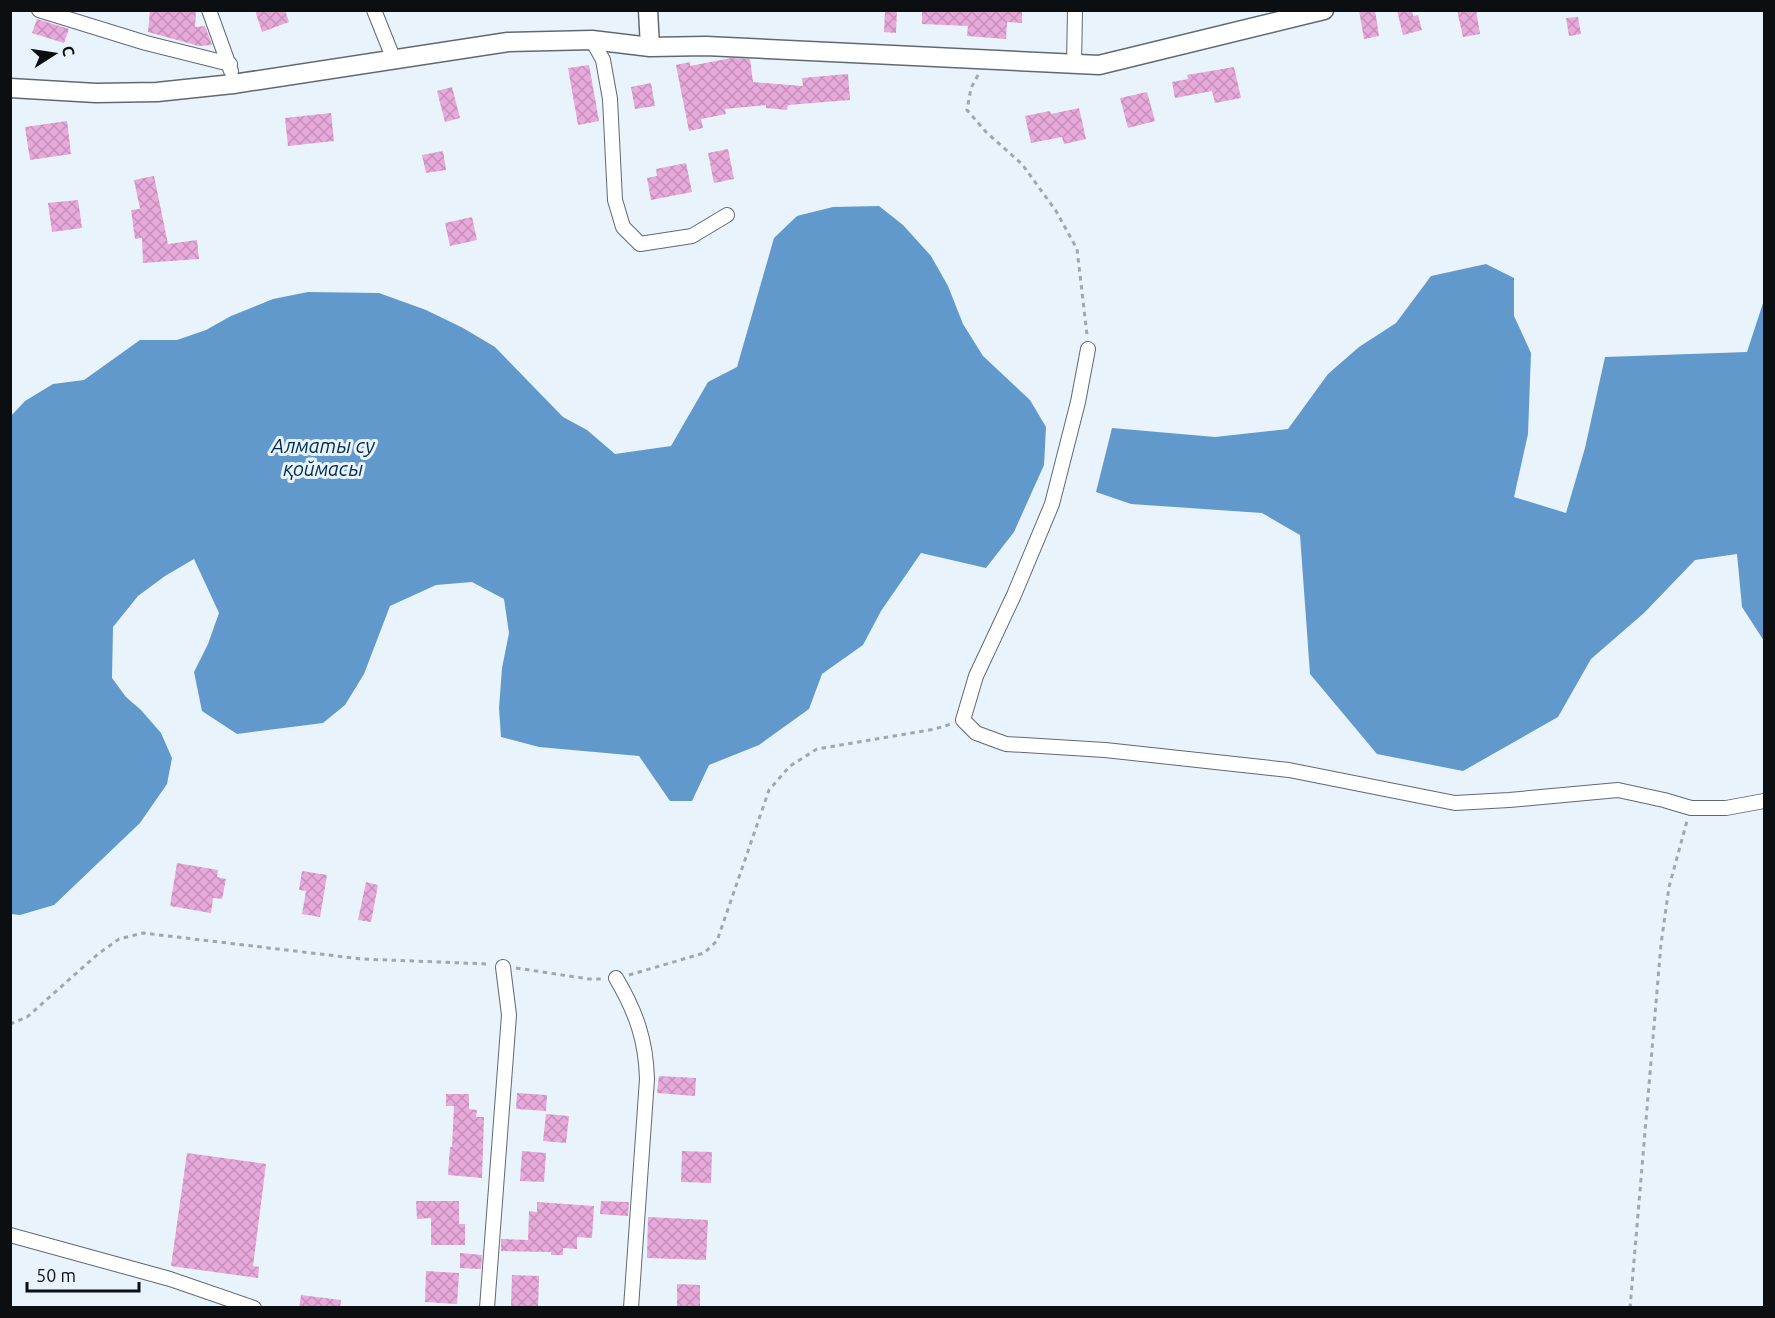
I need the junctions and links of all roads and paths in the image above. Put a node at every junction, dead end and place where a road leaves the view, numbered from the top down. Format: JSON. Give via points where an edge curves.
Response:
{"nodes":[{"id":1,"x":39,"y":10,"type":"edge"},
{"id":2,"x":210,"y":10,"type":"edge"},
{"id":3,"x":374,"y":10,"type":"edge"},
{"id":4,"x":648,"y":10,"type":"edge"},
{"id":5,"x":1075,"y":10,"type":"edge"},
{"id":6,"x":1324,"y":10,"type":"edge"},
{"id":7,"x":68,"y":15,"type":"edge"},
{"id":8,"x":592,"y":40,"type":"junction"},
{"id":9,"x":650,"y":47,"type":"junction"},
{"id":10,"x":394,"y":60,"type":"junction"},
{"id":11,"x":985,"y":60,"type":"junction"},
{"id":12,"x":230,"y":64,"type":"junction"},
{"id":13,"x":1074,"y":64,"type":"junction"},
{"id":14,"x":233,"y":84,"type":"junction"},
{"id":15,"x":10,"y":88,"type":"edge"},
{"id":16,"x":727,"y":214,"type":"dead end"},
{"id":17,"x":1088,"y":349,"type":"joint"},
{"id":18,"x":935,"y":729,"type":"dead end"},
{"id":19,"x":1764,"y":801,"type":"edge"},
{"id":20,"x":1691,"y":808,"type":"junction"},
{"id":21,"x":503,"y":967,"type":"junction"},
{"id":22,"x":616,"y":978,"type":"junction"},
{"id":23,"x":10,"y":1024,"type":"edge"},
{"id":24,"x":10,"y":1235,"type":"edge"},
{"id":25,"x":254,"y":1308,"type":"edge"},
{"id":26,"x":487,"y":1308,"type":"edge"},
{"id":27,"x":631,"y":1308,"type":"edge"},
{"id":28,"x":1630,"y":1308,"type":"edge"}],
"edges":[{"from":1,"to":7,"type":"street"},
{"from":2,"to":12,"type":"street"},
{"from":3,"to":10,"type":"street"},
{"from":4,"to":9,"type":"street"},
{"from":5,"to":13,"type":"street"},
{"from":6,"to":13,"type":"street","via":[[1099,65]]},
{"from":7,"to":12,"type":"street","via":[[146,43]]},
{"from":8,"to":9,"type":"street"},
{"from":8,"to":10,"type":"street","via":[[508,42]]},
{"from":8,"to":16,"type":"street","via":[[603,60],[610,99],[615,200],[623,227],[640,244],[693,236]]},
{"from":9,"to":11,"type":"street"},
{"from":10,"to":14,"type":"street"},
{"from":11,"to":13,"type":"street"},
{"from":11,"to":17,"type":"path","via":[[971,88],[967,111],[1022,164],[1056,211],[1077,249]]},
{"from":12,"to":14,"type":"street"},
{"from":14,"to":15,"type":"street","via":[[157,92]]},
{"from":17,"to":20,"type":"street","via":[[1052,504],[976,676],[963,720],[976,733],[1006,744],[1105,750],[1289,770],[1455,803],[1618,790]]},
{"from":18,"to":22,"type":"path","via":[[817,749],[790,766],[769,790],[717,941],[704,953]]},
{"from":19,"to":20,"type":"street","via":[[1726,808]]},
{"from":20,"to":28,"type":"path","via":[[1669,887],[1661,944]]},
{"from":21,"to":22,"type":"path","via":[[589,979]]},
{"from":21,"to":23,"type":"path","via":[[362,959],[144,933],[119,939],[27,1017]]},
{"from":21,"to":26,"type":"street","via":[[509,1015]]},
{"from":22,"to":27,"type":"street","via":[[633,1010],[646,1053]]},
{"from":24,"to":25,"type":"street","via":[[170,1279]]}]}
